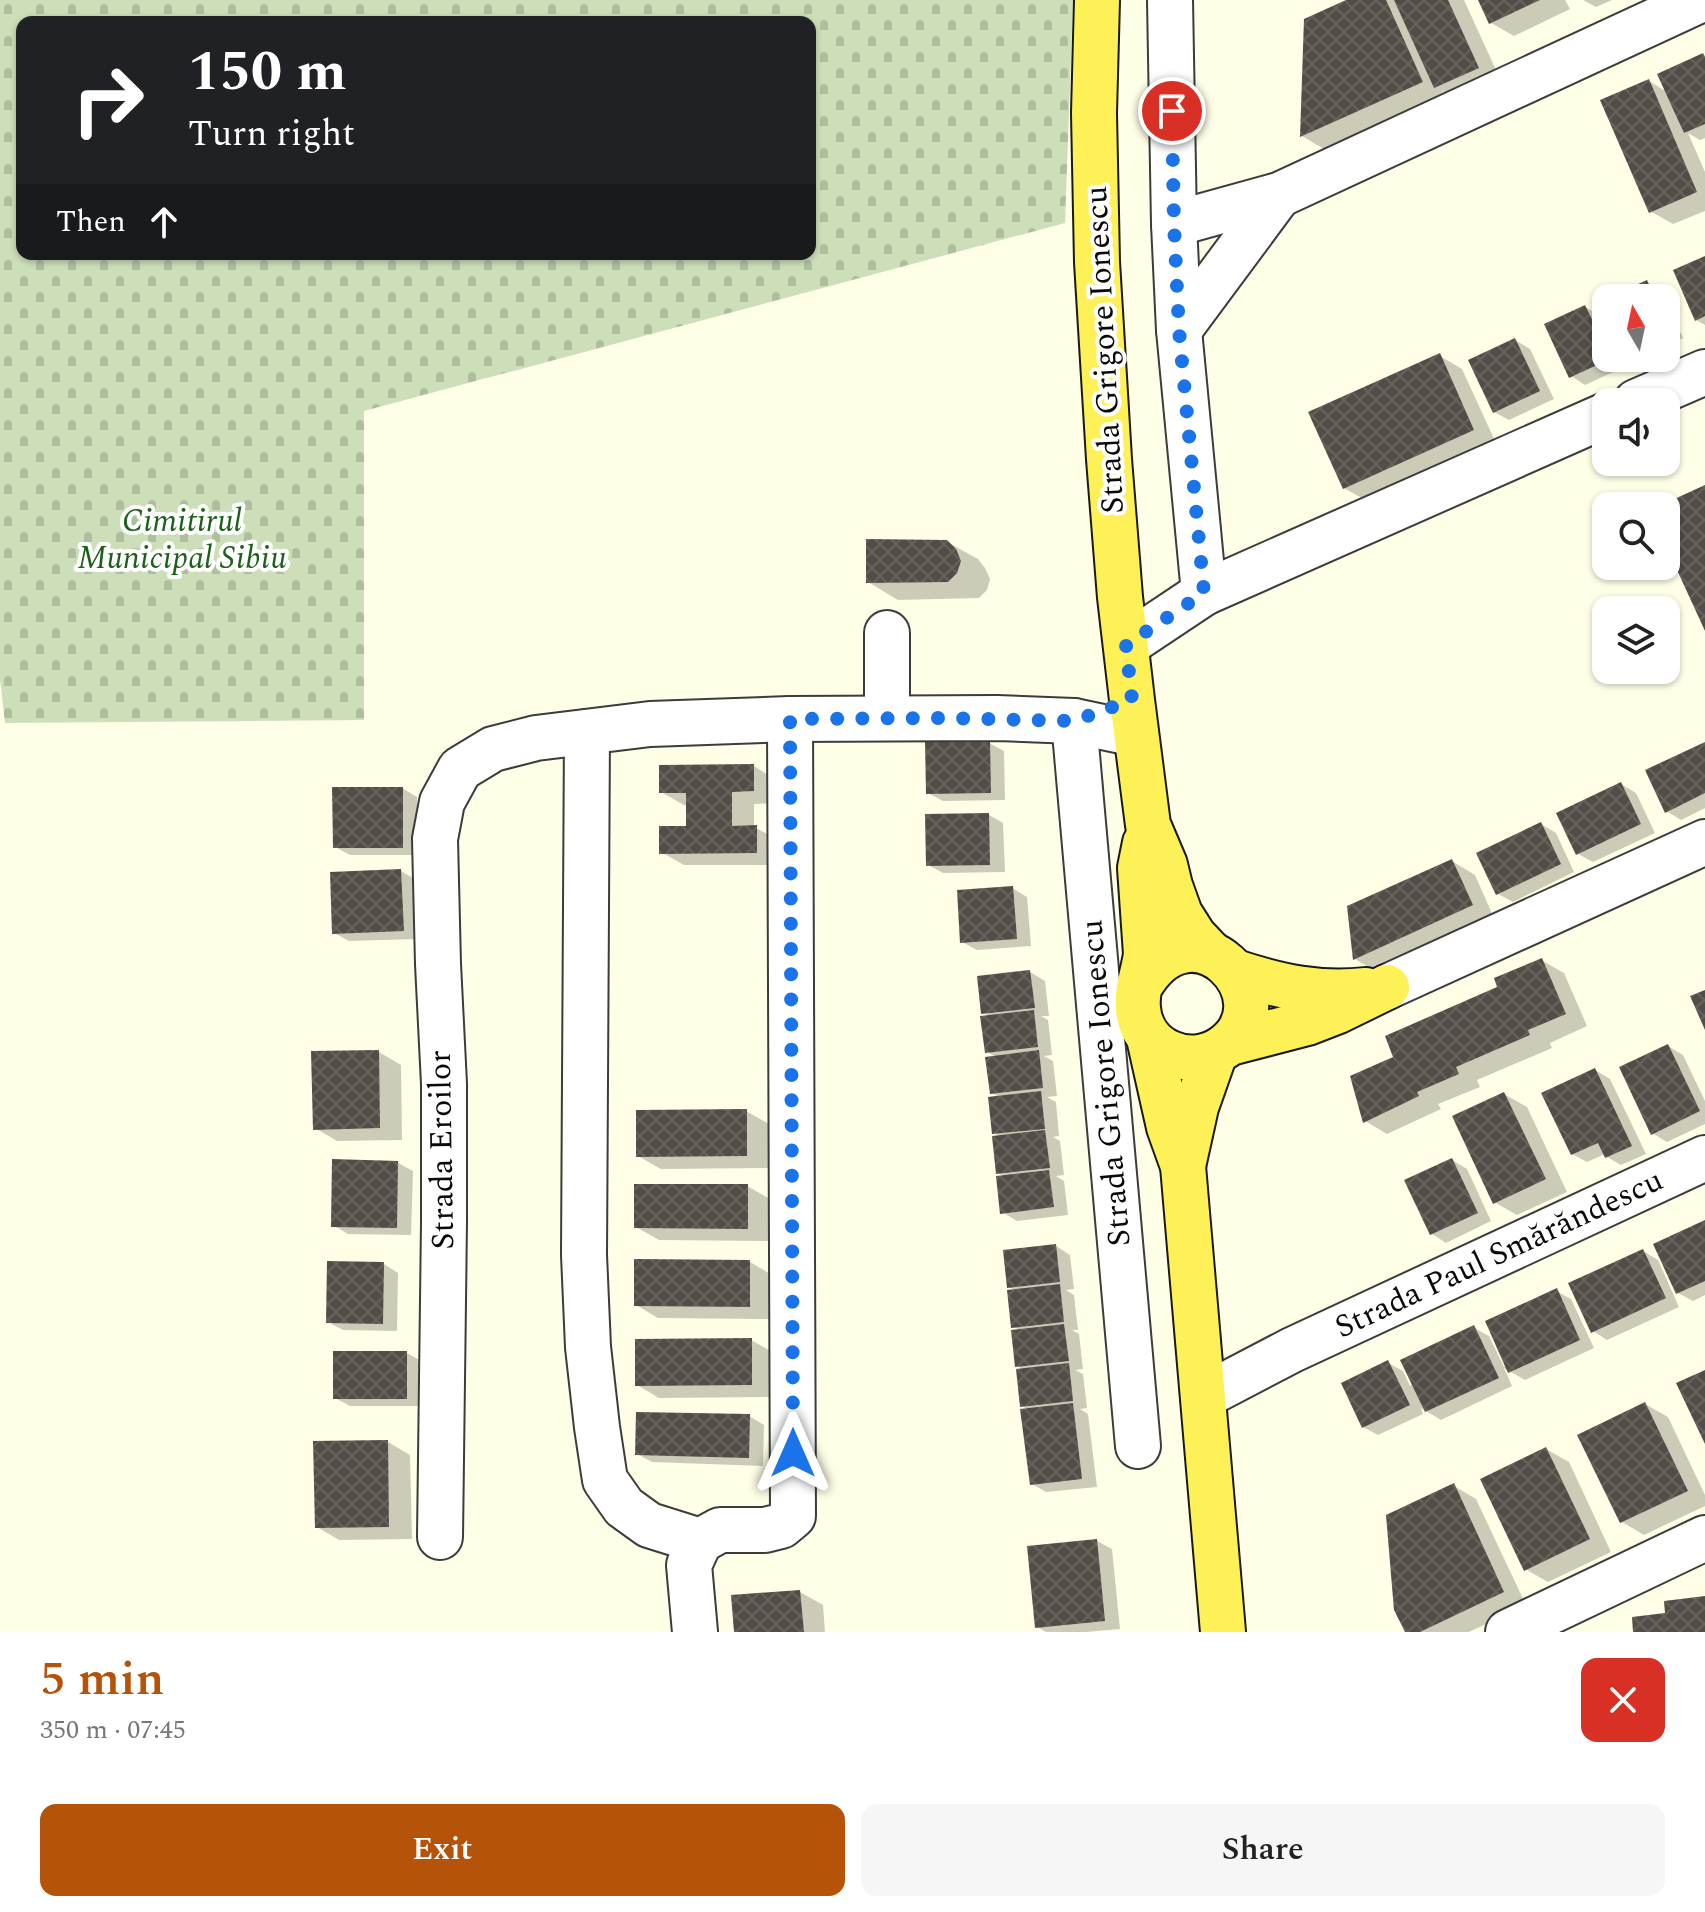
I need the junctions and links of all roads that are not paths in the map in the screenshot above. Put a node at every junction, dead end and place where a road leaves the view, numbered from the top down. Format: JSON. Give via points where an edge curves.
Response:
{"nodes":[{"id":1,"x":1097,"y":0,"type":"edge"},
{"id":2,"x":1170,"y":0,"type":"edge"},
{"id":3,"x":1700,"y":0,"type":"edge"},
{"id":4,"x":1279,"y":195,"type":"junction"},
{"id":5,"x":1174,"y":224,"type":"junction"},
{"id":6,"x":1179,"y":330,"type":"junction"},
{"id":7,"x":1705,"y":372,"type":"edge"},
{"id":8,"x":1668,"y":388,"type":"edge"},
{"id":9,"x":1592,"y":421,"type":"edge"},
{"id":10,"x":1204,"y":593,"type":"junction"},
{"id":11,"x":1120,"y":597,"type":"junction"},
{"id":12,"x":887,"y":633,"type":"dead end"},
{"id":13,"x":1126,"y":645,"type":"junction"},
{"id":14,"x":1134,"y":717,"type":"junction"},
{"id":15,"x":887,"y":718,"type":"junction"},
{"id":16,"x":790,"y":719,"type":"junction"},
{"id":17,"x":1074,"y":721,"type":"junction"},
{"id":18,"x":587,"y":732,"type":"junction"},
{"id":19,"x":1148,"y":825,"type":"junction"},
{"id":20,"x":1705,"y":842,"type":"edge"},
{"id":21,"x":1223,"y":962,"type":"junction"},
{"id":22,"x":1140,"y":986,"type":"junction"},
{"id":23,"x":1387,"y":987,"type":"junction"},
{"id":24,"x":1149,"y":1038,"type":"junction"},
{"id":25,"x":1222,"y":1048,"type":"junction"},
{"id":26,"x":1705,"y":1158,"type":"edge"},
{"id":27,"x":1183,"y":1166,"type":"junction"},
{"id":28,"x":1200,"y":1345,"type":"junction"},
{"id":29,"x":1292,"y":1350,"type":"junction"},
{"id":30,"x":1204,"y":1396,"type":"junction"},
{"id":31,"x":1138,"y":1446,"type":"dead end"},
{"id":32,"x":440,"y":1537,"type":"dead end"},
{"id":33,"x":1705,"y":1538,"type":"edge"},
{"id":34,"x":700,"y":1541,"type":"junction"},
{"id":35,"x":695,"y":1632,"type":"edge"},
{"id":36,"x":1223,"y":1632,"type":"edge"},
{"id":37,"x":1508,"y":1632,"type":"edge"}],
"edges":[{"from":1,"to":11,"type":"main road","name":"Strada Grigore Ionescu","via":[[1097,262]]},
{"from":2,"to":5,"type":"street"},
{"from":3,"to":4,"type":"street"},
{"from":4,"to":5,"type":"street"},
{"from":4,"to":6,"type":"street"},
{"from":5,"to":6,"type":"street"},
{"from":6,"to":10,"type":"street"},
{"from":7,"to":8,"type":"street"},
{"from":9,"to":10,"type":"street"},
{"from":10,"to":11,"type":"street"},
{"from":10,"to":13,"type":"street"},
{"from":11,"to":13,"type":"main road","name":"Strada Grigore Ionescu"},
{"from":12,"to":15,"type":"street"},
{"from":13,"to":14,"type":"main road","name":"Strada Grigore Ionescu"},
{"from":14,"to":17,"type":"street"},
{"from":14,"to":19,"type":"main road","name":"Strada Grigore Ionescu"},
{"from":15,"to":16,"type":"street"},
{"from":15,"to":17,"type":"street"},
{"from":16,"to":18,"type":"street"},
{"from":16,"to":34,"type":"street","via":[[793,1516],[781,1526],[720,1530]]},
{"from":17,"to":31,"type":"street","name":"Strada Grigore Ionescu"},
{"from":18,"to":32,"type":"street","name":"Strada Eroilor","via":[[493,749],[460,769],[442,802],[435,839],[444,1084]]},
{"from":18,"to":34,"type":"street","via":[[584,1255],[597,1427],[605,1480],[624,1507],[649,1525]]},
{"from":19,"to":21,"type":"main road","name":"Strada Grigore Ionescu","via":[[1180,914],[1194,936]]},
{"from":19,"to":22,"type":"main road","name":"Strada Grigore Ionescu","via":[[1140,868],[1146,943]]},
{"from":20,"to":23,"type":"street"},
{"from":21,"to":22,"type":"main road","name":"Strada Grigore Ionescu","via":[[1195,950],[1179,951],[1162,959]]},
{"from":21,"to":23,"type":"main road","via":[[1273,984],[1304,990]]},
{"from":21,"to":25,"type":"main road","name":"Strada Grigore Ionescu","via":[[1242,985],[1246,1000],[1239,1030]]},
{"from":22,"to":24,"type":"main road","name":"Strada Grigore Ionescu","via":[[1137,1005]]},
{"from":23,"to":25,"type":"main road","via":[[1307,1023]]},
{"from":24,"to":25,"type":"main road","name":"Strada Grigore Ionescu","via":[[1162,1051],[1179,1057],[1197,1058]]},
{"from":24,"to":27,"type":"main road","name":"Strada Grigore Ionescu"},
{"from":25,"to":27,"type":"main road","name":"Strada Grigore Ionescu","via":[[1196,1107]]},
{"from":26,"to":29,"type":"street","name":"Strada Paul Smărăndescu"},
{"from":27,"to":28,"type":"main road","name":"Strada Grigore Ionescu"},
{"from":28,"to":29,"type":"street","name":"Strada Paul Smărăndescu"},
{"from":28,"to":30,"type":"main road","name":"Strada Grigore Ionescu"},
{"from":29,"to":30,"type":"street","name":"Strada Paul Smărăndescu"},
{"from":30,"to":36,"type":"main road","name":"Strada Grigore Ionescu"},
{"from":33,"to":37,"type":"street"},
{"from":34,"to":35,"type":"street","via":[[689,1565]]}]}
